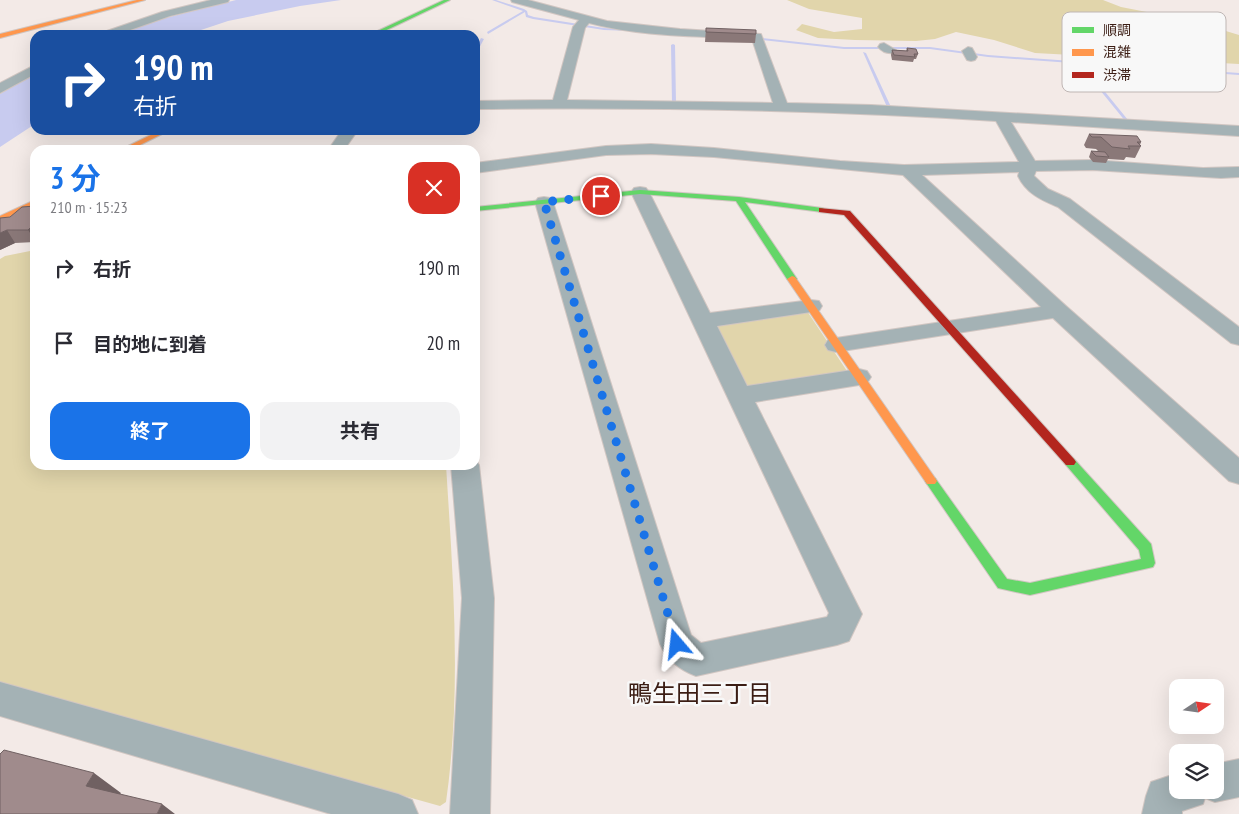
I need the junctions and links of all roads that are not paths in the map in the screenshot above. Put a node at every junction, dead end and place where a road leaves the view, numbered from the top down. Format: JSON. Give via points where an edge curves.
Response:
{"nodes":[{"id":1,"x":143,"y":0,"type":"edge"},
{"id":2,"x":224,"y":0,"type":"edge"},
{"id":3,"x":448,"y":0,"type":"edge"},
{"id":4,"x":459,"y":0,"type":"edge"},
{"id":5,"x":516,"y":0,"type":"edge"},
{"id":6,"x":586,"y":20,"type":"junction"},
{"id":7,"x":120,"y":30,"type":"edge"},
{"id":8,"x":383,"y":30,"type":"edge"},
{"id":9,"x":396,"y":30,"type":"edge"},
{"id":10,"x":0,"y":36,"type":"edge"},
{"id":11,"x":30,"y":72,"type":"edge"},
{"id":12,"x":0,"y":88,"type":"edge"},
{"id":13,"x":559,"y":104,"type":"junction"},
{"id":14,"x":480,"y":105,"type":"edge"},
{"id":15,"x":782,"y":108,"type":"junction"},
{"id":16,"x":1001,"y":117,"type":"junction"},
{"id":17,"x":1239,"y":131,"type":"edge"},
{"id":18,"x":164,"y":135,"type":"edge"},
{"id":19,"x":167,"y":135,"type":"edge"},
{"id":20,"x":137,"y":145,"type":"edge"},
{"id":21,"x":152,"y":145,"type":"edge"},
{"id":22,"x":1030,"y":166,"type":"junction"},
{"id":23,"x":480,"y":168,"type":"edge"},
{"id":24,"x":906,"y":170,"type":"junction"},
{"id":25,"x":1239,"y":172,"type":"edge"},
{"id":26,"x":640,"y":192,"type":"junction"},
{"id":27,"x":30,"y":194,"type":"edge"},
{"id":28,"x":738,"y":199,"type":"junction"},
{"id":29,"x":544,"y":202,"type":"junction"},
{"id":30,"x":30,"y":204,"type":"edge"},
{"id":31,"x":0,"y":208,"type":"edge"},
{"id":32,"x":480,"y":208,"type":"edge"},
{"id":33,"x":0,"y":219,"type":"edge"},
{"id":34,"x":810,"y":306,"type":"junction"},
{"id":35,"x":1058,"y":311,"type":"junction"},
{"id":36,"x":703,"y":321,"type":"junction"},
{"id":37,"x":952,"y":328,"type":"junction"},
{"id":38,"x":1239,"y":338,"type":"edge"},
{"id":39,"x":836,"y":345,"type":"junction"},
{"id":40,"x":859,"y":377,"type":"junction"},
{"id":41,"x":739,"y":396,"type":"junction"},
{"id":42,"x":1228,"y":451,"type":"edge"},
{"id":43,"x":465,"y":470,"type":"edge"},
{"id":44,"x":1239,"y":474,"type":"edge"},
{"id":45,"x":5,"y":707,"type":"edge"},
{"id":46,"x":1239,"y":778,"type":"edge"},
{"id":47,"x":1224,"y":782,"type":"edge"},
{"id":48,"x":1169,"y":795,"type":"edge"},
{"id":49,"x":398,"y":814,"type":"edge"},
{"id":50,"x":470,"y":814,"type":"edge"},
{"id":51,"x":1162,"y":814,"type":"edge"}],
"edges":[{"from":1,"to":10,"type":"street"},
{"from":2,"to":7,"type":"street","via":[[166,14]]},
{"from":3,"to":8,"type":"street"},
{"from":4,"to":9,"type":"street"},
{"from":5,"to":6,"type":"street"},
{"from":6,"to":13,"type":"street","via":[[579,27]]},
{"from":6,"to":15,"type":"street","via":[[759,40]]},
{"from":11,"to":12,"type":"street"},
{"from":13,"to":14,"type":"street"},
{"from":13,"to":15,"type":"street"},
{"from":15,"to":16,"type":"street","via":[[871,109]]},
{"from":16,"to":17,"type":"street"},
{"from":16,"to":22,"type":"street"},
{"from":18,"to":20,"type":"street"},
{"from":19,"to":21,"type":"street"},
{"from":22,"to":24,"type":"street"},
{"from":22,"to":25,"type":"street","via":[[1097,165]]},
{"from":22,"to":38,"type":"street","via":[[1026,176],[1041,193],[1064,203]]},
{"from":23,"to":24,"type":"street","via":[[583,152],[652,149]]},
{"from":24,"to":35,"type":"street"},
{"from":26,"to":28,"type":"street"},
{"from":26,"to":29,"type":"street"},
{"from":26,"to":36,"type":"street"},
{"from":27,"to":31,"type":"street"},
{"from":28,"to":34,"type":"street"},
{"from":28,"to":37,"type":"street","via":[[848,213]]},
{"from":29,"to":32,"type":"street"},
{"from":29,"to":41,"type":"street","via":[[677,644],[696,660],[838,630],[846,614]]},
{"from":30,"to":33,"type":"street"},
{"from":34,"to":36,"type":"street"},
{"from":34,"to":39,"type":"street"},
{"from":35,"to":37,"type":"street"},
{"from":35,"to":42,"type":"street"},
{"from":36,"to":41,"type":"street"},
{"from":37,"to":39,"type":"street"},
{"from":37,"to":40,"type":"street","via":[[1146,548],[1148,563],[1030,589],[1003,584]]},
{"from":39,"to":40,"type":"street"},
{"from":40,"to":41,"type":"street"},
{"from":42,"to":44,"type":"street"},
{"from":43,"to":50,"type":"street","via":[[478,598]]},
{"from":45,"to":49,"type":"street"},
{"from":46,"to":47,"type":"street"},
{"from":48,"to":51,"type":"street","via":[[1165,796]]}]}
